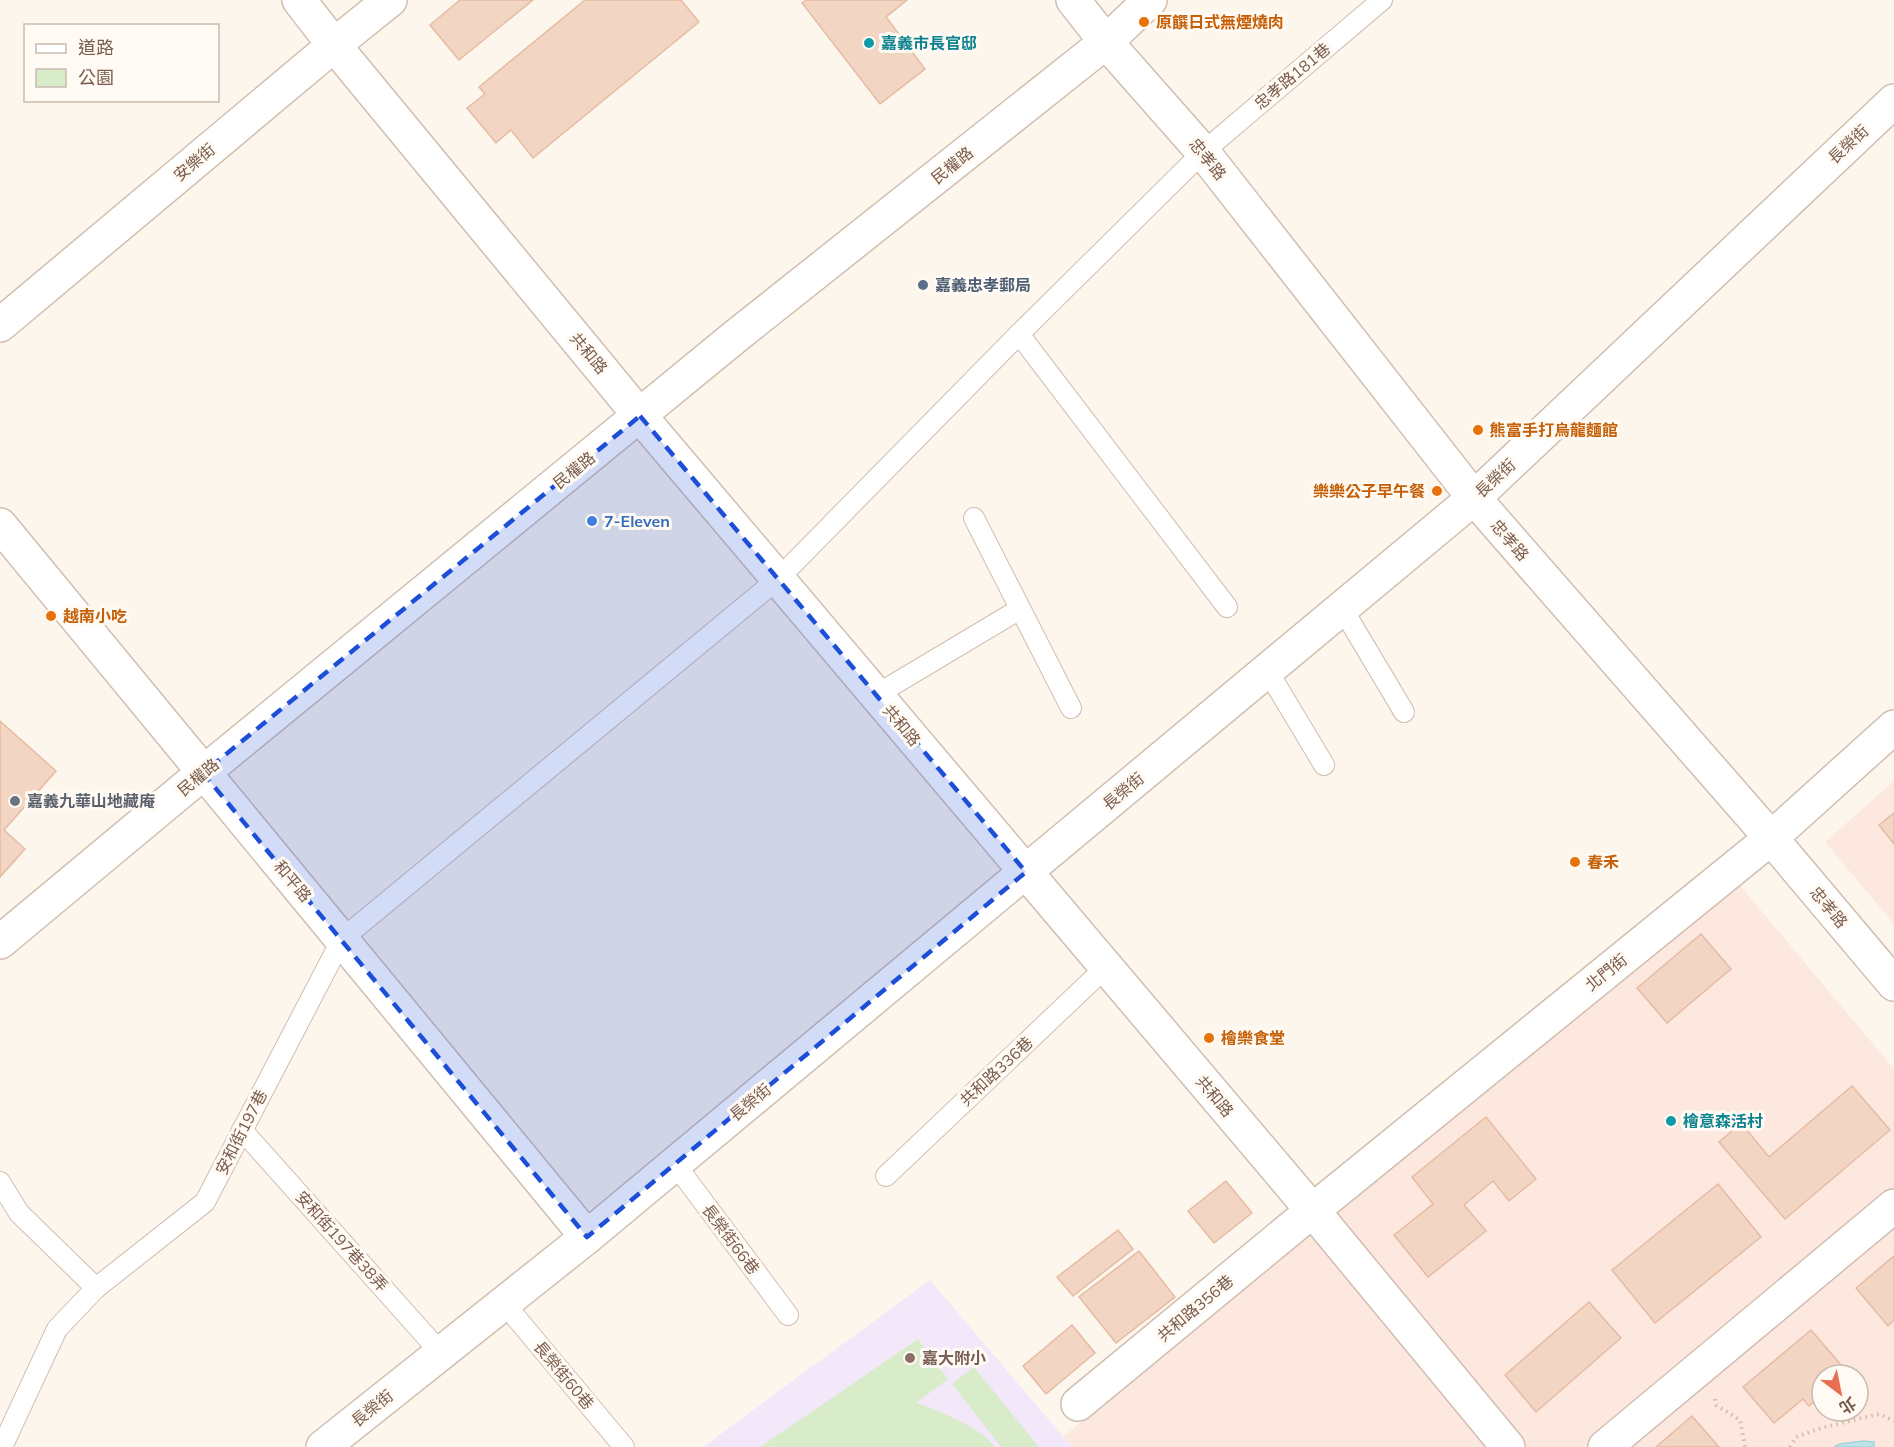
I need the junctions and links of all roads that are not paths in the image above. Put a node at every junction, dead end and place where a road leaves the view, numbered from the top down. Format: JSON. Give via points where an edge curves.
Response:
{"nodes":[{"id":1,"x":299,"y":0,"type":"edge"},
{"id":2,"x":390,"y":0,"type":"edge"},
{"id":3,"x":1073,"y":0,"type":"edge"},
{"id":4,"x":1150,"y":0,"type":"edge"},
{"id":5,"x":1382,"y":0,"type":"edge"},
{"id":6,"x":1106,"y":42,"type":"junction"},
{"id":7,"x":334,"y":45,"type":"junction"},
{"id":8,"x":1894,"y":101,"type":"edge"},
{"id":9,"x":1203,"y":152,"type":"junction"},
{"id":10,"x":0,"y":325,"type":"edge"},
{"id":11,"x":1019,"y":334,"type":"junction"},
{"id":12,"x":640,"y":416,"type":"junction"},
{"id":13,"x":1474,"y":498,"type":"junction"},
{"id":14,"x":974,"y":518,"type":"dead end"},
{"id":15,"x":0,"y":525,"type":"edge"},
{"id":16,"x":778,"y":579,"type":"junction"},
{"id":17,"x":1227,"y":607,"type":"dead end"},
{"id":18,"x":1342,"y":608,"type":"junction"},
{"id":19,"x":1020,"y":609,"type":"junction"},
{"id":20,"x":1268,"y":670,"type":"junction"},
{"id":21,"x":876,"y":695,"type":"junction"},
{"id":22,"x":1071,"y":708,"type":"dead end"},
{"id":23,"x":1404,"y":712,"type":"dead end"},
{"id":24,"x":1894,"y":727,"type":"edge"},
{"id":25,"x":1324,"y":765,"type":"dead end"},
{"id":26,"x":203,"y":773,"type":"junction"},
{"id":27,"x":1771,"y":838,"type":"junction"},
{"id":28,"x":1026,"y":872,"type":"junction"},
{"id":29,"x":342,"y":939,"type":"junction"},
{"id":30,"x":0,"y":942,"type":"edge"},
{"id":31,"x":1106,"y":967,"type":"junction"},
{"id":32,"x":1894,"y":984,"type":"edge"},
{"id":33,"x":242,"y":1130,"type":"junction"},
{"id":34,"x":675,"y":1164,"type":"junction"},
{"id":35,"x":886,"y":1176,"type":"dead end"},
{"id":36,"x":0,"y":1182,"type":"edge"},
{"id":37,"x":1894,"y":1206,"type":"edge"},
{"id":38,"x":1312,"y":1211,"type":"junction"},
{"id":39,"x":587,"y":1237,"type":"junction"},
{"id":40,"x":96,"y":1288,"type":"junction"},
{"id":41,"x":504,"y":1303,"type":"junction"},
{"id":42,"x":788,"y":1315,"type":"dead end"},
{"id":43,"x":441,"y":1353,"type":"junction"},
{"id":44,"x":1078,"y":1404,"type":"dead end"},
{"id":45,"x":2,"y":1447,"type":"edge"},
{"id":46,"x":323,"y":1447,"type":"edge"},
{"id":47,"x":624,"y":1447,"type":"edge"},
{"id":48,"x":1508,"y":1447,"type":"edge"},
{"id":49,"x":1605,"y":1447,"type":"edge"}],
"edges":[{"from":1,"to":7,"type":"street","name":"共和路"},
{"from":2,"to":7,"type":"street","name":"安樂街"},
{"from":3,"to":6,"type":"street","name":"忠孝路"},
{"from":4,"to":6,"type":"street","name":"民權路"},
{"from":5,"to":9,"type":"lane","name":"忠孝路181巷"},
{"from":6,"to":9,"type":"street","name":"忠孝路"},
{"from":6,"to":12,"type":"street","name":"民權路"},
{"from":7,"to":10,"type":"street","name":"安樂街"},
{"from":7,"to":12,"type":"street","name":"共和路"},
{"from":8,"to":13,"type":"street","name":"長榮街"},
{"from":9,"to":11,"type":"lane","name":"忠孝路181巷"},
{"from":9,"to":13,"type":"street","name":"忠孝路"},
{"from":11,"to":16,"type":"lane","name":"忠孝路181巷"},
{"from":11,"to":17,"type":"lane"},
{"from":12,"to":16,"type":"street","name":"共和路"},
{"from":12,"to":26,"type":"street","name":"民權路"},
{"from":13,"to":18,"type":"street","name":"長榮街"},
{"from":13,"to":27,"type":"street","name":"忠孝路"},
{"from":14,"to":19,"type":"lane"},
{"from":15,"to":26,"type":"street","name":"和平路"},
{"from":16,"to":21,"type":"street","name":"共和路"},
{"from":16,"to":29,"type":"lane","name":"忠孝路181巷"},
{"from":18,"to":20,"type":"street","name":"長榮街"},
{"from":18,"to":23,"type":"lane"},
{"from":19,"to":21,"type":"lane"},
{"from":19,"to":22,"type":"lane"},
{"from":20,"to":25,"type":"lane"},
{"from":20,"to":28,"type":"street","name":"長榮街"},
{"from":21,"to":28,"type":"street","name":"共和路"},
{"from":24,"to":27,"type":"street","name":"北門街"},
{"from":26,"to":29,"type":"street","name":"和平路"},
{"from":26,"to":30,"type":"street","name":"民權路"},
{"from":27,"to":32,"type":"street","name":"忠孝路"},
{"from":27,"to":38,"type":"street","name":"北門街"},
{"from":28,"to":31,"type":"street","name":"共和路"},
{"from":28,"to":34,"type":"street","name":"長榮街"},
{"from":29,"to":33,"type":"lane","name":"安和街197巷"},
{"from":29,"to":39,"type":"street","name":"和平路"},
{"from":31,"to":35,"type":"lane","name":"共和路336巷"},
{"from":31,"to":38,"type":"street","name":"共和路"},
{"from":33,"to":40,"type":"lane","name":"安和街197巷","via":[[205,1202]]},
{"from":33,"to":43,"type":"lane","name":"安和街197巷38弄"},
{"from":34,"to":39,"type":"street","name":"長榮街"},
{"from":34,"to":42,"type":"lane","name":"長榮街66巷"},
{"from":36,"to":40,"type":"lane","via":[[19,1213]]},
{"from":37,"to":49,"type":"street"},
{"from":38,"to":44,"type":"street","name":"共和路356巷"},
{"from":38,"to":48,"type":"street","name":"共和路"},
{"from":39,"to":41,"type":"street","name":"長榮街"},
{"from":40,"to":45,"type":"lane","name":"安和街197巷","via":[[57,1329]]},
{"from":41,"to":43,"type":"street","name":"長榮街"},
{"from":41,"to":47,"type":"lane","name":"長榮街60巷"},
{"from":43,"to":46,"type":"street","name":"長榮街"}]}
